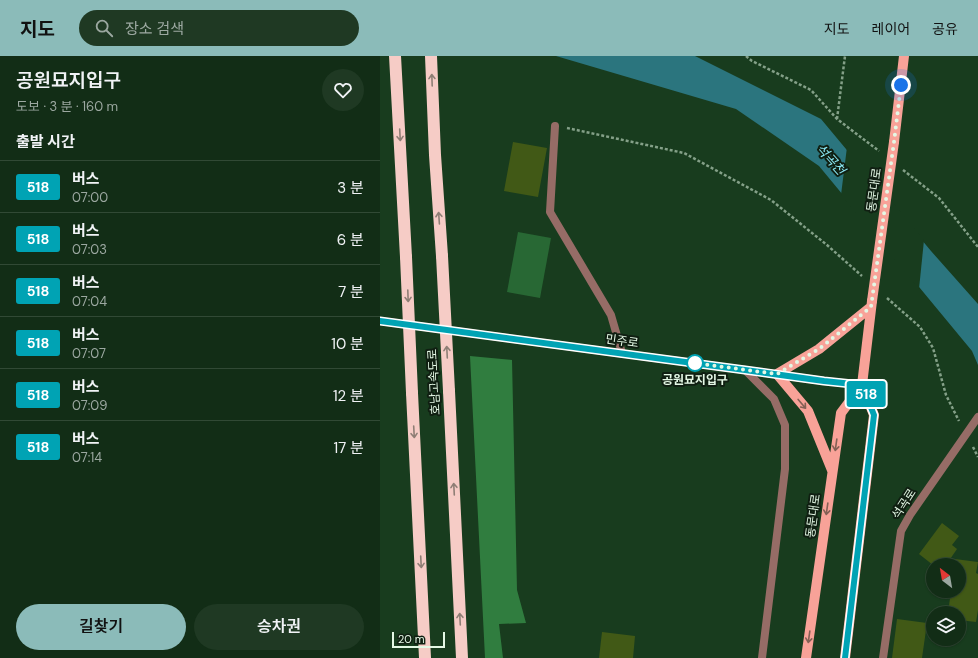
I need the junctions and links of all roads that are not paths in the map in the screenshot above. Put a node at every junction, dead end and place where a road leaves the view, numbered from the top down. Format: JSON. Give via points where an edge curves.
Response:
{"nodes":[{"id":1,"x":395,"y":56,"type":"edge"},
{"id":2,"x":431,"y":56,"type":"edge"},
{"id":3,"x":904,"y":56,"type":"edge"},
{"id":4,"x":555,"y":126,"type":"road end"},
{"id":5,"x":871,"y":304,"type":"junction"},
{"id":6,"x":380,"y":321,"type":"edge"},
{"id":7,"x":622,"y":354,"type":"junction"},
{"id":8,"x":745,"y":370,"type":"junction"},
{"id":9,"x":777,"y":374,"type":"junction"},
{"id":10,"x":862,"y":385,"type":"junction"},
{"id":11,"x":978,"y":417,"type":"edge"},
{"id":12,"x":832,"y":470,"type":"junction"},
{"id":13,"x":425,"y":658,"type":"edge"},
{"id":14,"x":462,"y":658,"type":"edge"},
{"id":15,"x":762,"y":658,"type":"edge"},
{"id":16,"x":806,"y":658,"type":"edge"},
{"id":17,"x":846,"y":658,"type":"edge"},
{"id":18,"x":883,"y":658,"type":"edge"}],
"edges":[{"from":1,"to":13,"type":"highway","name":"호남고속도로","one_way":true,"bridge":true},
{"from":14,"to":2,"type":"highway","name":"호남고속도로","one_way":true,"bridge":true},
{"from":3,"to":5,"type":"main road","name":"동문대로","bridge":true},
{"from":4,"to":7,"type":"street","via":[[550,212],[611,315]]},
{"from":5,"to":9,"type":"main road","via":[[819,349]]},
{"from":5,"to":10,"type":"main road","name":"동문대로"},
{"from":6,"to":7,"type":"main road","name":"민주로"},
{"from":7,"to":8,"type":"main road","name":"민주로"},
{"from":8,"to":9,"type":"main road","name":"민주로"},
{"from":8,"to":15,"type":"street","via":[[774,399],[785,425],[785,469]]},
{"from":9,"to":10,"type":"main road","name":"민주로"},
{"from":9,"to":12,"type":"main road","one_way":true,"via":[[808,411]]},
{"from":10,"to":12,"type":"main road","name":"동문대로","one_way":true,"via":[[841,413]]},
{"from":10,"to":17,"type":"main road","name":"동문대로","via":[[874,415]]},
{"from":11,"to":18,"type":"street","name":"석곡로","via":[[901,531]]},
{"from":12,"to":16,"type":"main road","name":"동문대로","one_way":true}]}
